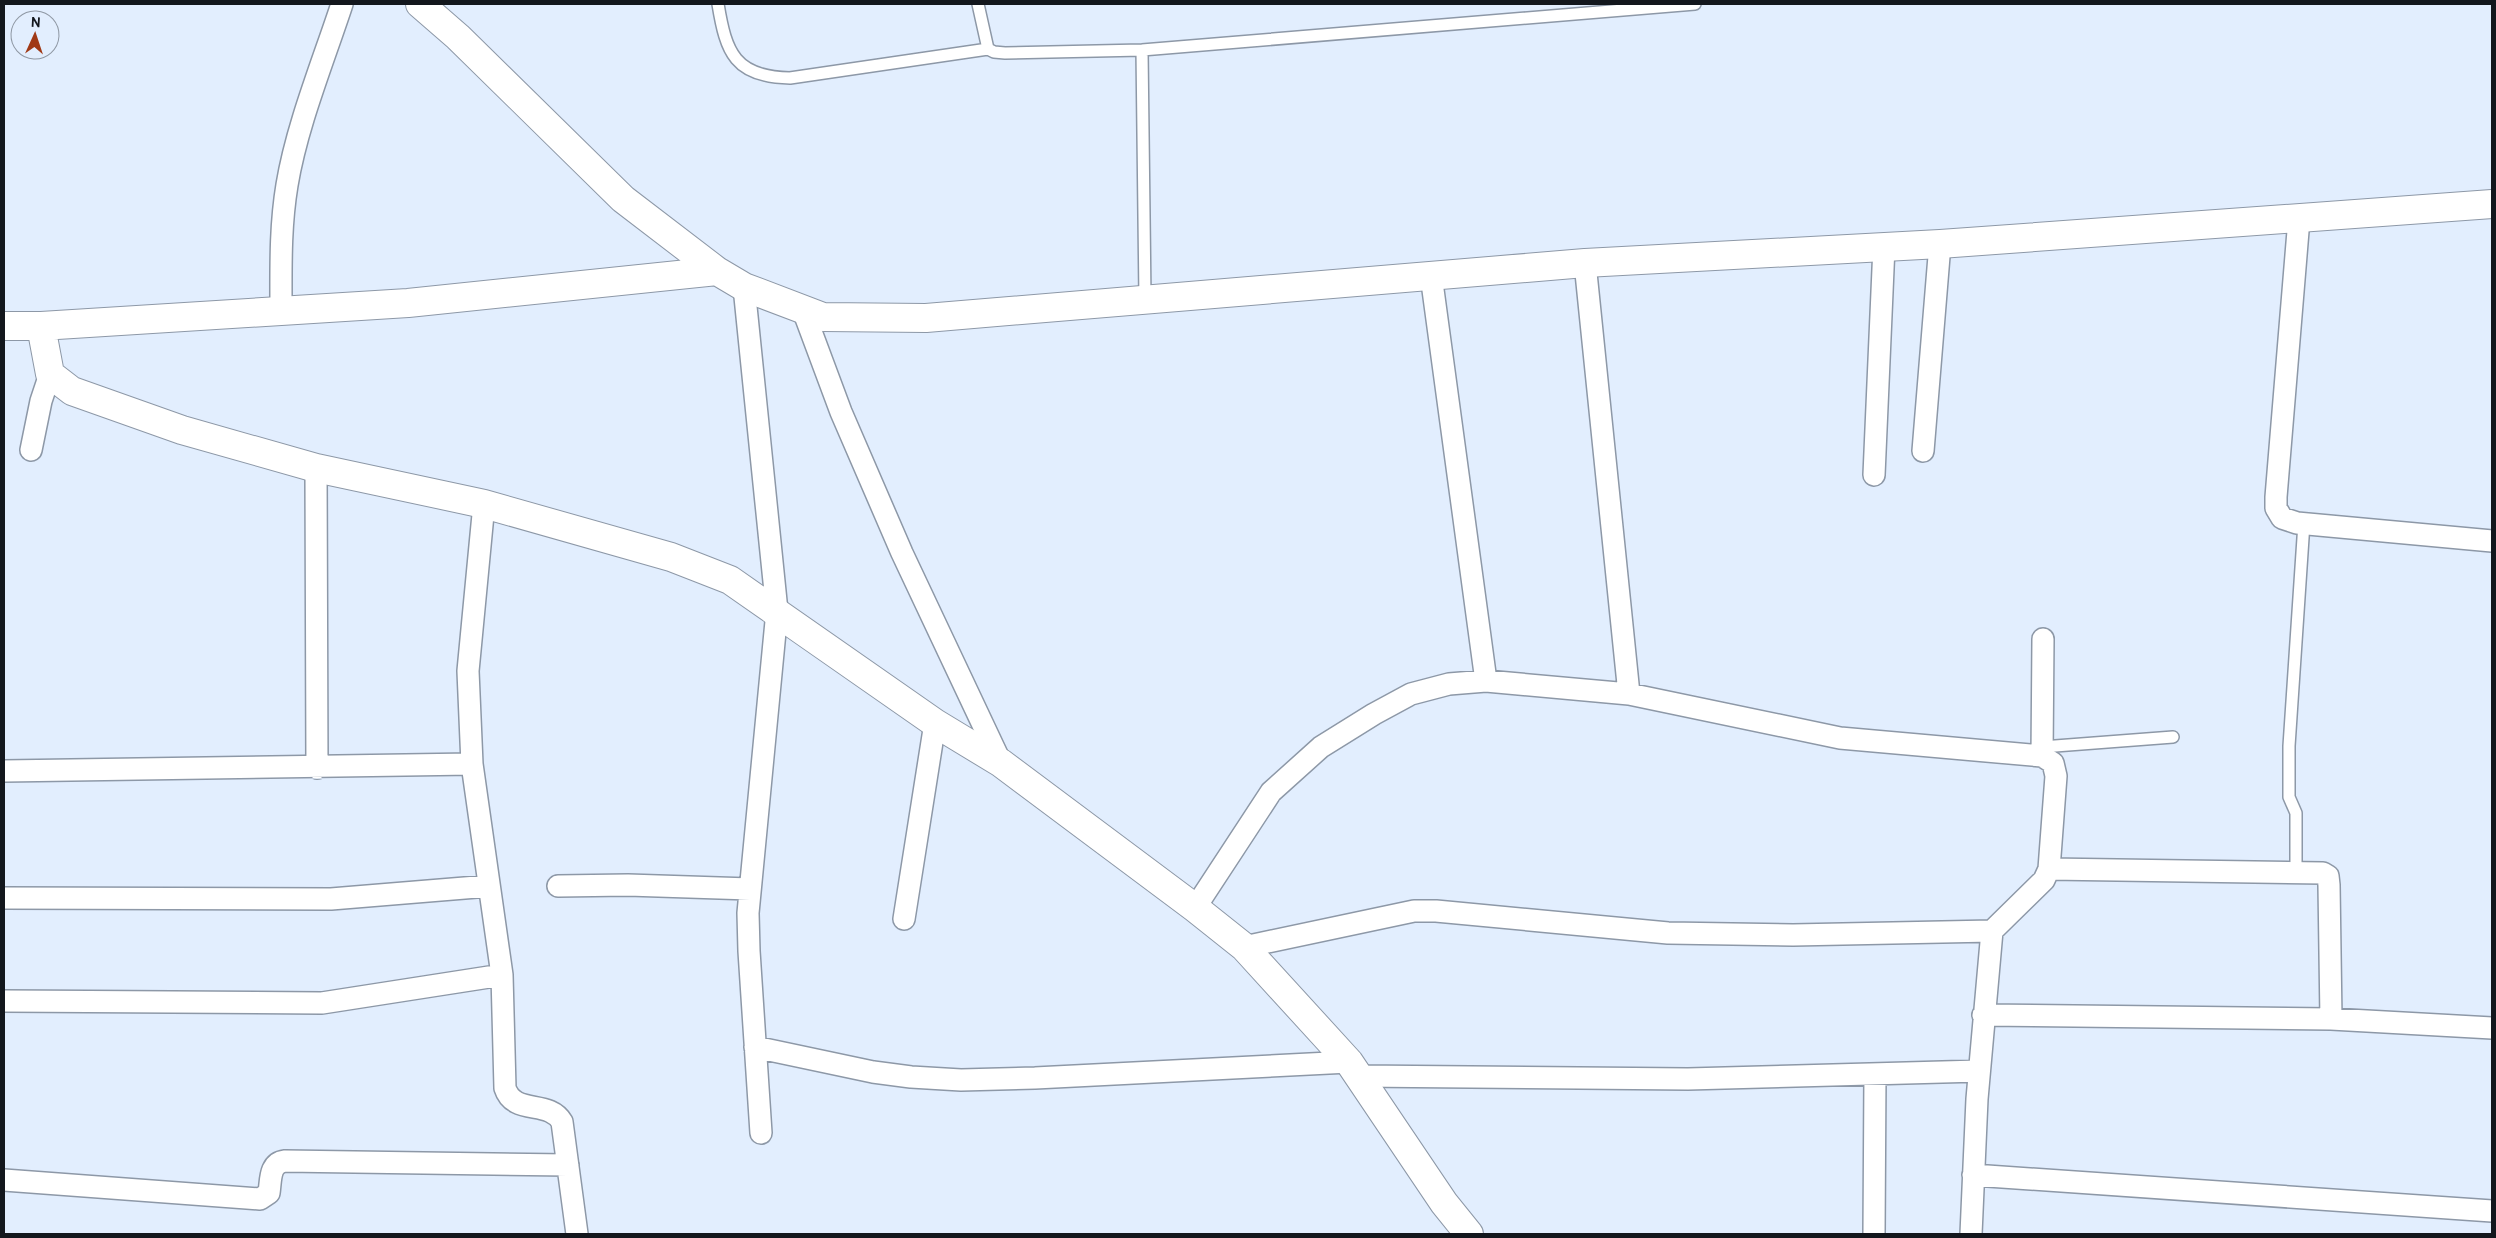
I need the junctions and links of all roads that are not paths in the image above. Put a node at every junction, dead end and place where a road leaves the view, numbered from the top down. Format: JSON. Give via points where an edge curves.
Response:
{"nodes":[{"id":1,"x":342,"y":4,"type":"edge"},
{"id":2,"x":420,"y":4,"type":"edge"},
{"id":3,"x":718,"y":4,"type":"edge"},
{"id":4,"x":978,"y":4,"type":"edge"},
{"id":5,"x":1695,"y":4,"type":"edge"},
{"id":6,"x":988,"y":49,"type":"junction"},
{"id":7,"x":1142,"y":50,"type":"junction"},
{"id":8,"x":2492,"y":204,"type":"edge"},
{"id":9,"x":2300,"y":219,"type":"junction"},
{"id":10,"x":1940,"y":244,"type":"junction"},
{"id":11,"x":1884,"y":246,"type":"junction"},
{"id":12,"x":1585,"y":263,"type":"junction"},
{"id":13,"x":717,"y":271,"type":"junction"},
{"id":14,"x":1431,"y":275,"type":"junction"},
{"id":15,"x":744,"y":287,"type":"junction"},
{"id":16,"x":1145,"y":299,"type":"junction"},
{"id":17,"x":282,"y":310,"type":"junction"},
{"id":18,"x":803,"y":310,"type":"junction"},
{"id":19,"x":4,"y":326,"type":"edge"},
{"id":20,"x":41,"y":326,"type":"junction"},
{"id":21,"x":50,"y":374,"type":"junction"},
{"id":22,"x":31,"y":450,"type":"dead end"},
{"id":23,"x":1923,"y":451,"type":"dead end"},
{"id":24,"x":316,"y":468,"type":"junction"},
{"id":25,"x":1874,"y":475,"type":"dead end"},
{"id":26,"x":484,"y":504,"type":"junction"},
{"id":27,"x":2304,"y":523,"type":"junction"},
{"id":28,"x":2492,"y":541,"type":"edge"},
{"id":29,"x":777,"y":610,"type":"junction"},
{"id":30,"x":2043,"y":638,"type":"dead end"},
{"id":31,"x":1486,"y":681,"type":"junction"},
{"id":32,"x":1629,"y":694,"type":"junction"},
{"id":33,"x":935,"y":723,"type":"junction"},
{"id":34,"x":2173,"y":737,"type":"dead end"},
{"id":35,"x":2042,"y":751,"type":"junction"},
{"id":36,"x":1001,"y":763,"type":"junction"},
{"id":37,"x":472,"y":764,"type":"junction"},
{"id":38,"x":317,"y":768,"type":"junction"},
{"id":39,"x":4,"y":771,"type":"edge"},
{"id":40,"x":2049,"y":869,"type":"junction"},
{"id":41,"x":2296,"y":872,"type":"junction"},
{"id":42,"x":488,"y":886,"type":"junction"},
{"id":43,"x":558,"y":886,"type":"dead end"},
{"id":44,"x":750,"y":889,"type":"junction"},
{"id":45,"x":4,"y":898,"type":"edge"},
{"id":46,"x":1195,"y":908,"type":"junction"},
{"id":47,"x":904,"y":919,"type":"dead end"},
{"id":48,"x":1992,"y":931,"type":"junction"},
{"id":49,"x":1244,"y":947,"type":"junction"},
{"id":50,"x":502,"y":975,"type":"junction"},
{"id":51,"x":4,"y":1001,"type":"edge"},
{"id":52,"x":1983,"y":1015,"type":"junction"},
{"id":53,"x":2331,"y":1019,"type":"junction"},
{"id":54,"x":2492,"y":1028,"type":"edge"},
{"id":55,"x":755,"y":1047,"type":"junction"},
{"id":56,"x":1353,"y":1069,"type":"junction"},
{"id":57,"x":1979,"y":1071,"type":"junction"},
{"id":58,"x":1875,"y":1074,"type":"junction"},
{"id":59,"x":760,"y":1133,"type":"dead end"},
{"id":60,"x":568,"y":1165,"type":"junction"},
{"id":61,"x":1973,"y":1175,"type":"junction"},
{"id":62,"x":4,"y":1180,"type":"edge"},
{"id":63,"x":2492,"y":1211,"type":"edge"},
{"id":64,"x":577,"y":1234,"type":"edge"},
{"id":65,"x":1469,"y":1234,"type":"edge"},
{"id":66,"x":1874,"y":1234,"type":"edge"},
{"id":67,"x":1972,"y":1234,"type":"edge"}],
"edges":[{"from":1,"to":17,"type":"street","via":[[294,151],[287,185],[281,226]]},
{"from":2,"to":13,"type":"street","via":[[624,199]]},
{"from":3,"to":6,"type":"lane","via":[[723,33],[733,55],[748,71],[768,78],[790,78]]},
{"from":4,"to":6,"type":"lane"},
{"from":5,"to":7,"type":"lane"},
{"from":6,"to":7,"type":"lane","via":[[1005,53]]},
{"from":7,"to":16,"type":"lane"},
{"from":8,"to":9,"type":"street"},
{"from":9,"to":10,"type":"street"},
{"from":9,"to":27,"type":"street","via":[[2276,508],[2282,518]]},
{"from":10,"to":11,"type":"street"},
{"from":10,"to":23,"type":"street"},
{"from":11,"to":12,"type":"street"},
{"from":11,"to":25,"type":"street"},
{"from":12,"to":14,"type":"street"},
{"from":12,"to":32,"type":"street"},
{"from":13,"to":15,"type":"street"},
{"from":13,"to":17,"type":"street","via":[[408,303]]},
{"from":14,"to":16,"type":"street"},
{"from":14,"to":31,"type":"street"},
{"from":15,"to":18,"type":"street"},
{"from":15,"to":29,"type":"street"},
{"from":16,"to":18,"type":"street","via":[[926,318],[823,317]]},
{"from":17,"to":20,"type":"street"},
{"from":18,"to":36,"type":"street","via":[[841,412],[902,553]]},
{"from":19,"to":20,"type":"street"},
{"from":20,"to":21,"type":"street"},
{"from":21,"to":22,"type":"street"},
{"from":21,"to":24,"type":"street","via":[[72,391],[182,430]]},
{"from":24,"to":26,"type":"street"},
{"from":24,"to":38,"type":"street"},
{"from":26,"to":29,"type":"street","via":[[671,557],[730,580]]},
{"from":26,"to":37,"type":"street","via":[[468,671]]},
{"from":27,"to":28,"type":"street"},
{"from":27,"to":41,"type":"lane","via":[[2289,746],[2289,797],[2296,813]]},
{"from":29,"to":33,"type":"street"},
{"from":29,"to":44,"type":"street"},
{"from":30,"to":35,"type":"street"},
{"from":31,"to":32,"type":"street"},
{"from":31,"to":46,"type":"street","via":[[1449,684],[1410,694],[1321,747],[1271,792]]},
{"from":32,"to":35,"type":"street","via":[[1840,738]]},
{"from":33,"to":36,"type":"street"},
{"from":33,"to":47,"type":"street"},
{"from":34,"to":35,"type":"lane"},
{"from":35,"to":40,"type":"street","via":[[2053,763],[2056,776]]},
{"from":36,"to":46,"type":"street"},
{"from":37,"to":38,"type":"street"},
{"from":37,"to":42,"type":"street"},
{"from":38,"to":39,"type":"street"},
{"from":40,"to":41,"type":"street"},
{"from":40,"to":48,"type":"street","via":[[2044,880]]},
{"from":41,"to":53,"type":"street","via":[[2328,876]]},
{"from":42,"to":45,"type":"street","via":[[332,898]]},
{"from":42,"to":50,"type":"street"},
{"from":43,"to":44,"type":"street"},
{"from":44,"to":55,"type":"street","via":[[749,952]]},
{"from":46,"to":49,"type":"street"},
{"from":48,"to":49,"type":"street","via":[[1793,935],[1668,933],[1414,911]]},
{"from":48,"to":52,"type":"street"},
{"from":49,"to":56,"type":"street"},
{"from":50,"to":51,"type":"street","via":[[322,1003]]},
{"from":50,"to":60,"type":"street","via":[[507,1096],[513,1102],[559,1116]]},
{"from":52,"to":53,"type":"street"},
{"from":52,"to":57,"type":"street"},
{"from":53,"to":54,"type":"street"},
{"from":55,"to":56,"type":"street","via":[[872,1072],[961,1080]]},
{"from":55,"to":59,"type":"street"},
{"from":56,"to":58,"type":"street","via":[[1688,1079]]},
{"from":56,"to":65,"type":"street","via":[[1444,1203]]},
{"from":57,"to":58,"type":"street"},
{"from":57,"to":61,"type":"street"},
{"from":58,"to":66,"type":"street"},
{"from":60,"to":62,"type":"street","via":[[285,1161],[274,1166],[269,1193],[260,1199]]},
{"from":60,"to":64,"type":"street"},
{"from":61,"to":63,"type":"street"},
{"from":61,"to":67,"type":"street"}]}
